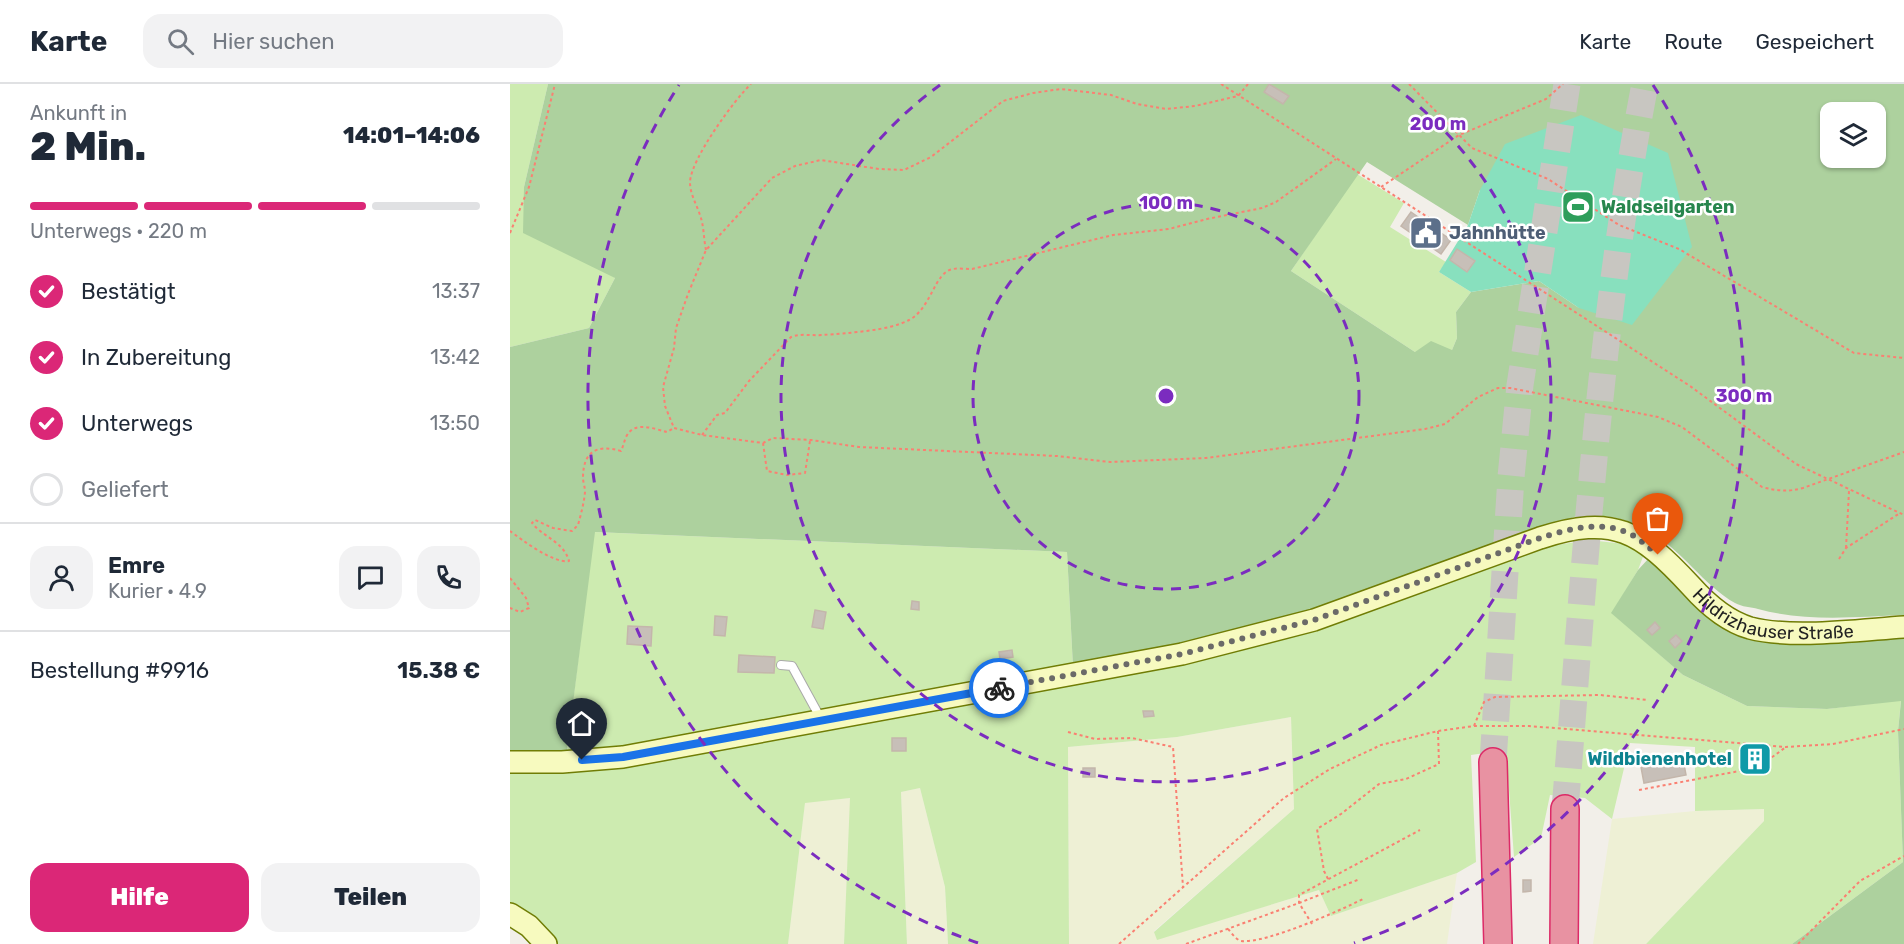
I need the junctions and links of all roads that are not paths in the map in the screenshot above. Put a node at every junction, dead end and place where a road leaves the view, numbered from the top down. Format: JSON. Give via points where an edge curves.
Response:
{"nodes":[{"id":1,"x":1904,"y":627,"type":"edge"},
{"id":2,"x":781,"y":665,"type":"dead end"},
{"id":3,"x":822,"y":721,"type":"junction"},
{"id":4,"x":510,"y":762,"type":"edge"},
{"id":5,"x":1493,"y":762,"type":"tunnel mouth"},
{"id":6,"x":1564,"y":809,"type":"tunnel mouth"},
{"id":7,"x":510,"y":914,"type":"edge"},
{"id":8,"x":546,"y":944,"type":"edge"},
{"id":9,"x":1498,"y":944,"type":"edge"},
{"id":10,"x":1564,"y":944,"type":"edge"}],
"edges":[{"from":1,"to":3,"type":"main road","name":"Hildrizhauser Straße","via":[[1780,633],[1749,628],[1729,620],[1705,602],[1671,565],[1632,535],[1593,526],[1540,538],[1314,620],[1182,654]]},
{"from":2,"to":3,"type":"lane","via":[[792,666]]},
{"from":3,"to":4,"type":"main road","name":"Hildrizhauser Straße","via":[[623,757]]},
{"from":5,"to":9,"type":"highway"},
{"from":6,"to":10,"type":"highway"},
{"from":7,"to":8,"type":"main road"}]}
